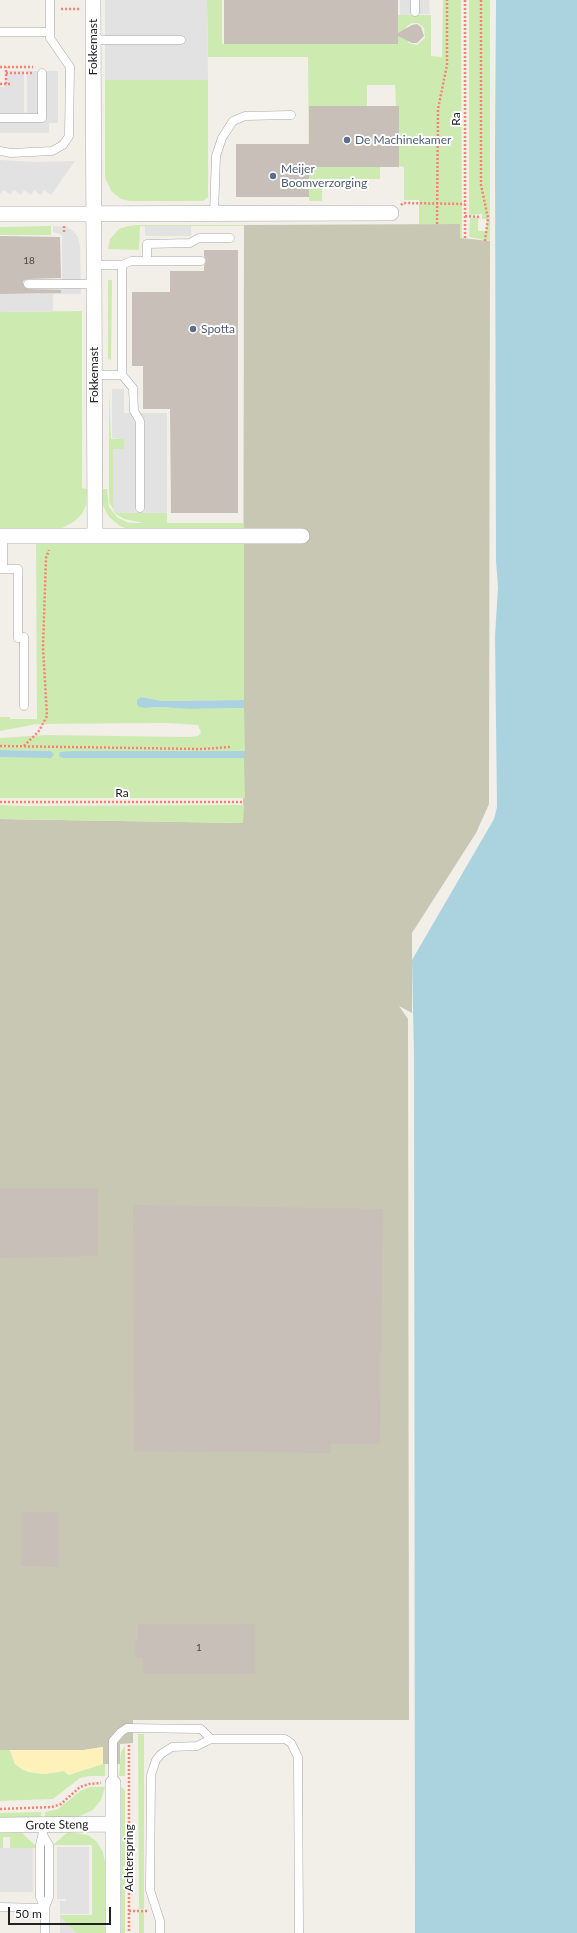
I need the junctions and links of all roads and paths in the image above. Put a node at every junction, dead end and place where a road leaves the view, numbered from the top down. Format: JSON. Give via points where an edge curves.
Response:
{"nodes":[{"id":1,"x":50,"y":0,"type":"edge"},
{"id":2,"x":415,"y":0,"type":"edge"},
{"id":3,"x":447,"y":0,"type":"edge"},
{"id":4,"x":465,"y":0,"type":"edge"},
{"id":5,"x":480,"y":0,"type":"edge"},
{"id":6,"x":93,"y":4,"type":"edge"},
{"id":7,"x":50,"y":9,"type":"junction"},
{"id":8,"x":415,"y":12,"type":"dead end"},
{"id":9,"x":0,"y":32,"type":"edge"},
{"id":10,"x":50,"y":32,"type":"junction"},
{"id":11,"x":93,"y":40,"type":"junction"},
{"id":12,"x":181,"y":40,"type":"dead end"},
{"id":13,"x":6,"y":67,"type":"dead end"},
{"id":14,"x":6,"y":73,"type":"junction"},
{"id":15,"x":42,"y":73,"type":"joint"},
{"id":16,"x":0,"y":84,"type":"edge"},
{"id":17,"x":6,"y":84,"type":"junction"},
{"id":18,"x":11,"y":84,"type":"dead end"},
{"id":19,"x":291,"y":115,"type":"dead end"},
{"id":20,"x":0,"y":118,"type":"edge"},
{"id":21,"x":0,"y":151,"type":"edge"},
{"id":22,"x":437,"y":204,"type":"junction"},
{"id":23,"x":465,"y":204,"type":"junction"},
{"id":24,"x":214,"y":213,"type":"junction"},
{"id":25,"x":391,"y":213,"type":"joint"},
{"id":26,"x":0,"y":214,"type":"edge"},
{"id":27,"x":93,"y":214,"type":"junction"},
{"id":28,"x":465,"y":216,"type":"junction"},
{"id":29,"x":480,"y":218,"type":"dead end"},
{"id":30,"x":437,"y":224,"type":"dead end"},
{"id":31,"x":230,"y":238,"type":"dead end"},
{"id":32,"x":465,"y":238,"type":"dead end"},
{"id":33,"x":485,"y":241,"type":"dead end"},
{"id":34,"x":147,"y":261,"type":"junction"},
{"id":35,"x":201,"y":261,"type":"dead end"},
{"id":36,"x":94,"y":265,"type":"junction"},
{"id":37,"x":122,"y":265,"type":"junction"},
{"id":38,"x":28,"y":284,"type":"dead end"},
{"id":39,"x":94,"y":284,"type":"junction"},
{"id":40,"x":94,"y":374,"type":"junction"},
{"id":41,"x":122,"y":374,"type":"junction"},
{"id":42,"x":140,"y":508,"type":"dead end"},
{"id":43,"x":2,"y":536,"type":"edge"},
{"id":44,"x":53,"y":536,"type":"junction"},
{"id":45,"x":95,"y":536,"type":"junction"},
{"id":46,"x":302,"y":536,"type":"dead end"},
{"id":47,"x":2,"y":569,"type":"edge"},
{"id":48,"x":24,"y":706,"type":"dead end"},
{"id":49,"x":0,"y":746,"type":"edge"},
{"id":50,"x":24,"y":746,"type":"junction"},
{"id":51,"x":231,"y":747,"type":"dead end"},
{"id":52,"x":0,"y":802,"type":"edge"},
{"id":53,"x":244,"y":802,"type":"dead end"},
{"id":54,"x":211,"y":1740,"type":"junction"},
{"id":55,"x":129,"y":1745,"type":"dead end"},
{"id":56,"x":109,"y":1783,"type":"junction"},
{"id":57,"x":0,"y":1809,"type":"edge"},
{"id":58,"x":113,"y":1824,"type":"junction"},
{"id":59,"x":0,"y":1825,"type":"edge"},
{"id":60,"x":43,"y":1830,"type":"junction"},
{"id":61,"x":0,"y":1907,"type":"edge"},
{"id":62,"x":45,"y":1908,"type":"junction"},
{"id":63,"x":157,"y":1910,"type":"junction"},
{"id":64,"x":129,"y":1911,"type":"junction"},
{"id":65,"x":45,"y":1933,"type":"edge"},
{"id":66,"x":113,"y":1933,"type":"edge"},
{"id":67,"x":129,"y":1933,"type":"edge"},
{"id":68,"x":160,"y":1933,"type":"edge"},
{"id":69,"x":299,"y":1933,"type":"edge"}],
"edges":[{"from":1,"to":7,"type":"lane"},
{"from":2,"to":8,"type":"lane"},
{"from":3,"to":22,"type":"path","via":[[447,65],[438,109]]},
{"from":4,"to":23,"type":"path","name":"Ra"},
{"from":5,"to":33,"type":"path","via":[[481,185],[488,218]]},
{"from":6,"to":7,"type":"path"},
{"from":6,"to":11,"type":"street","name":"Fokkemast"},
{"from":7,"to":10,"type":"lane"},
{"from":9,"to":10,"type":"lane"},
{"from":10,"to":21,"type":"lane","via":[[50,38],[70,67],[70,130],[67,141],[52,151]]},
{"from":11,"to":12,"type":"lane"},
{"from":11,"to":27,"type":"street","name":"Fokkemast"},
{"from":13,"to":14,"type":"path"},
{"from":14,"to":15,"type":"path"},
{"from":14,"to":17,"type":"path"},
{"from":15,"to":20,"type":"lane","via":[[42,118]]},
{"from":16,"to":17,"type":"path"},
{"from":17,"to":18,"type":"path"},
{"from":19,"to":24,"type":"lane","via":[[245,116],[233,121],[222,138],[216,156]]},
{"from":22,"to":23,"type":"path"},
{"from":22,"to":25,"type":"path","via":[[403,203]]},
{"from":22,"to":30,"type":"path"},
{"from":23,"to":28,"type":"path","name":"Ra"},
{"from":24,"to":25,"type":"street"},
{"from":24,"to":27,"type":"street"},
{"from":26,"to":27,"type":"street"},
{"from":27,"to":36,"type":"street","name":"Fokkemast"},
{"from":28,"to":29,"type":"path"},
{"from":28,"to":32,"type":"path","name":"Ra"},
{"from":31,"to":34,"type":"lane","via":[[199,238],[190,243],[147,244]]},
{"from":34,"to":35,"type":"lane"},
{"from":34,"to":37,"type":"lane","via":[[131,261]]},
{"from":36,"to":37,"type":"lane"},
{"from":36,"to":39,"type":"street","name":"Fokkemast"},
{"from":37,"to":41,"type":"lane"},
{"from":38,"to":39,"type":"lane"},
{"from":39,"to":40,"type":"street","name":"Fokkemast"},
{"from":40,"to":41,"type":"lane"},
{"from":40,"to":45,"type":"street","name":"Fokkemast"},
{"from":41,"to":42,"type":"lane","via":[[134,388],[134,411],[140,421]]},
{"from":43,"to":44,"type":"street"},
{"from":43,"to":47,"type":"lane"},
{"from":44,"to":45,"type":"street"},
{"from":44,"to":50,"type":"path","via":[[46,558],[43,640],[47,716],[39,731]]},
{"from":45,"to":46,"type":"street"},
{"from":47,"to":48,"type":"lane","via":[[18,569],[18,638],[24,638]]},
{"from":49,"to":50,"type":"path"},
{"from":50,"to":51,"type":"path","via":[[202,749]]},
{"from":52,"to":53,"type":"path","name":"Ra"},
{"from":54,"to":56,"type":"lane","via":[[201,1729],[127,1728],[113,1741]]},
{"from":54,"to":63,"type":"lane","via":[[197,1746],[172,1747],[161,1754],[152,1767],[150,1890]]},
{"from":54,"to":69,"type":"lane","via":[[285,1739],[295,1749],[298,1757]]},
{"from":55,"to":64,"type":"path","name":"Achterspring"},
{"from":56,"to":57,"type":"path","name":"Grote Steng","via":[[83,1785],[61,1804],[52,1808]]},
{"from":56,"to":58,"type":"street","name":"Achterspring"},
{"from":58,"to":60,"type":"street","name":"Grote Steng"},
{"from":58,"to":66,"type":"street","name":"Achterspring"},
{"from":59,"to":60,"type":"street","name":"Grote Steng"},
{"from":60,"to":62,"type":"lane","via":[[49,1845],[49,1897]]},
{"from":61,"to":62,"type":"lane"},
{"from":62,"to":65,"type":"lane"},
{"from":63,"to":64,"type":"path"},
{"from":63,"to":68,"type":"lane"},
{"from":64,"to":67,"type":"path","name":"Achterspring"}]}
